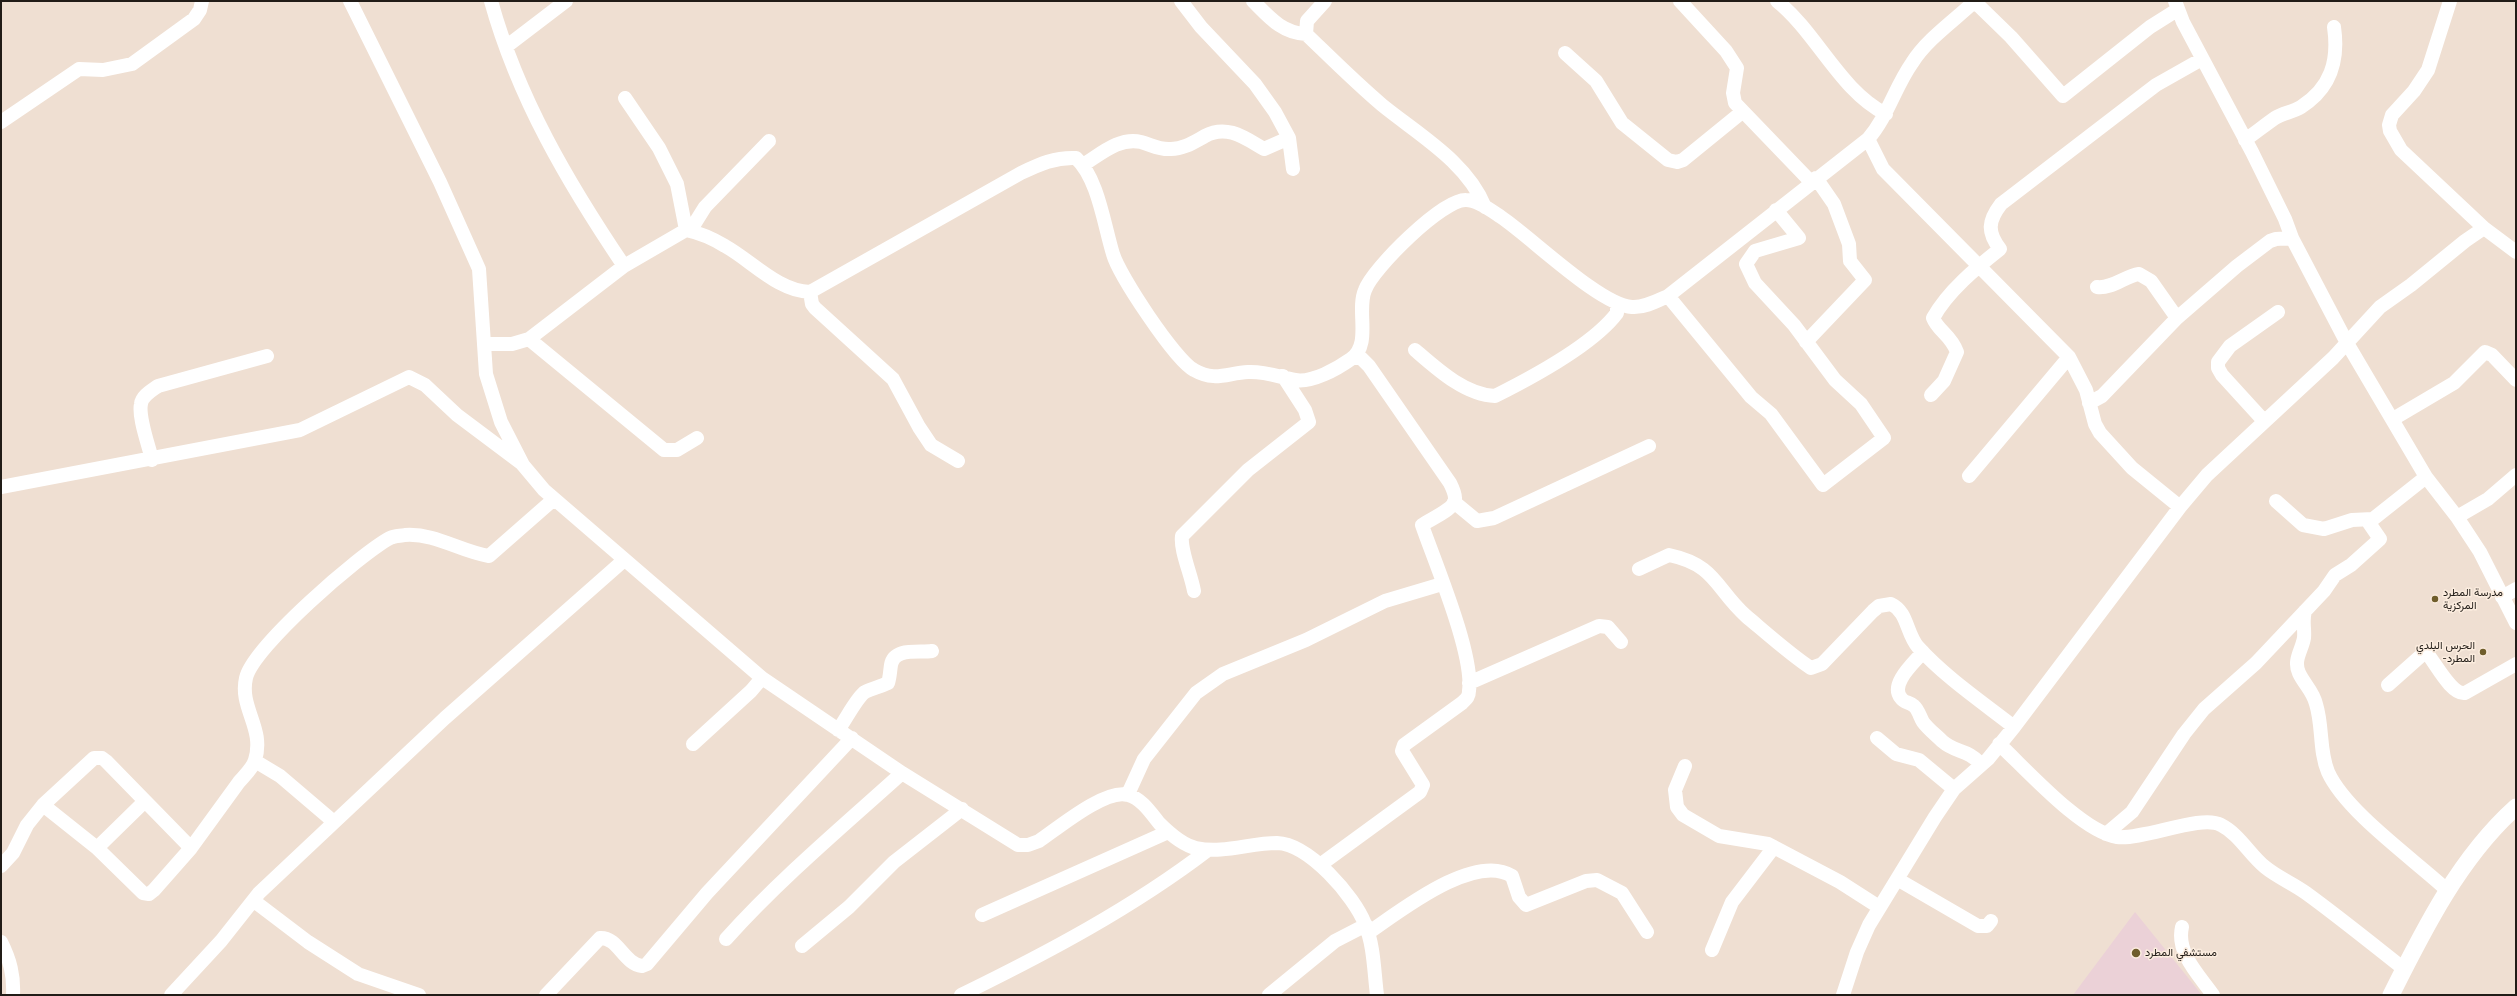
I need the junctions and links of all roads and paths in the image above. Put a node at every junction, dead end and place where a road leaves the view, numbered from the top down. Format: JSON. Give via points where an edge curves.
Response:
{"nodes":[{"id":1,"x":202,"y":1,"type":"edge"},
{"id":2,"x":350,"y":1,"type":"edge"},
{"id":3,"x":491,"y":1,"type":"edge"},
{"id":4,"x":566,"y":1,"type":"edge"},
{"id":5,"x":1181,"y":1,"type":"edge"},
{"id":6,"x":1254,"y":1,"type":"edge"},
{"id":7,"x":1325,"y":1,"type":"edge"},
{"id":8,"x":1680,"y":1,"type":"edge"},
{"id":9,"x":1777,"y":1,"type":"edge"},
{"id":10,"x":1975,"y":1,"type":"edge"},
{"id":11,"x":2450,"y":1,"type":"edge"},
{"id":12,"x":2176,"y":5,"type":"edge"},
{"id":13,"x":2334,"y":27,"type":"dead end"},
{"id":14,"x":1306,"y":34,"type":"junction"},
{"id":15,"x":507,"y":46,"type":"junction"},
{"id":16,"x":1565,"y":52,"type":"dead end"},
{"id":17,"x":2202,"y":59,"type":"junction"},
{"id":18,"x":625,"y":98,"type":"dead end"},
{"id":19,"x":1742,"y":112,"type":"junction"},
{"id":20,"x":1886,"y":114,"type":"junction"},
{"id":21,"x":1,"y":122,"type":"edge"},
{"id":22,"x":1289,"y":138,"type":"junction"},
{"id":23,"x":1868,"y":139,"type":"junction"},
{"id":24,"x":2245,"y":140,"type":"junction"},
{"id":25,"x":769,"y":141,"type":"dead end"},
{"id":26,"x":1083,"y":165,"type":"junction"},
{"id":27,"x":1292,"y":169,"type":"dead end"},
{"id":28,"x":1813,"y":180,"type":"junction"},
{"id":29,"x":1486,"y":207,"type":"junction"},
{"id":30,"x":1776,"y":210,"type":"junction"},
{"id":31,"x":2484,"y":228,"type":"junction"},
{"id":32,"x":688,"y":230,"type":"junction"},
{"id":33,"x":2292,"y":238,"type":"junction"},
{"id":34,"x":2516,"y":252,"type":"edge"},
{"id":35,"x":624,"y":266,"type":"junction"},
{"id":36,"x":1979,"y":266,"type":"junction"},
{"id":37,"x":2096,"y":287,"type":"dead end"},
{"id":38,"x":810,"y":292,"type":"junction"},
{"id":39,"x":1668,"y":296,"type":"junction"},
{"id":40,"x":1617,"y":304,"type":"junction"},
{"id":41,"x":2278,"y":312,"type":"dead end"},
{"id":42,"x":2177,"y":318,"type":"junction"},
{"id":43,"x":529,"y":339,"type":"junction"},
{"id":44,"x":1806,"y":342,"type":"junction"},
{"id":45,"x":2347,"y":343,"type":"junction"},
{"id":46,"x":484,"y":344,"type":"junction"},
{"id":47,"x":1415,"y":350,"type":"dead end"},
{"id":48,"x":267,"y":356,"type":"dead end"},
{"id":49,"x":2068,"y":357,"type":"junction"},
{"id":50,"x":1353,"y":358,"type":"junction"},
{"id":51,"x":1283,"y":376,"type":"junction"},
{"id":52,"x":2516,"y":380,"type":"edge"},
{"id":53,"x":1931,"y":395,"type":"dead end"},
{"id":54,"x":2089,"y":403,"type":"junction"},
{"id":55,"x":2393,"y":419,"type":"junction"},
{"id":56,"x":2264,"y":421,"type":"junction"},
{"id":57,"x":697,"y":438,"type":"dead end"},
{"id":58,"x":1648,"y":446,"type":"dead end"},
{"id":59,"x":152,"y":460,"type":"junction"},
{"id":60,"x":958,"y":461,"type":"dead end"},
{"id":61,"x":523,"y":465,"type":"junction"},
{"id":62,"x":2516,"y":475,"type":"edge"},
{"id":63,"x":1969,"y":476,"type":"dead end"},
{"id":64,"x":2426,"y":478,"type":"junction"},
{"id":65,"x":1,"y":487,"type":"edge"},
{"id":66,"x":554,"y":499,"type":"junction"},
{"id":67,"x":2276,"y":500,"type":"dead end"},
{"id":68,"x":1454,"y":502,"type":"junction"},
{"id":69,"x":2180,"y":507,"type":"junction"},
{"id":70,"x":2457,"y":517,"type":"junction"},
{"id":71,"x":2367,"y":520,"type":"junction"},
{"id":72,"x":623,"y":561,"type":"junction"},
{"id":73,"x":1639,"y":569,"type":"dead end"},
{"id":74,"x":1442,"y":584,"type":"junction"},
{"id":75,"x":2516,"y":589,"type":"edge"},
{"id":76,"x":1194,"y":590,"type":"dead end"},
{"id":77,"x":2502,"y":597,"type":"junction"},
{"id":78,"x":2305,"y":611,"type":"junction"},
{"id":79,"x":2516,"y":623,"type":"edge"},
{"id":80,"x":1621,"y":642,"type":"dead end"},
{"id":81,"x":932,"y":651,"type":"dead end"},
{"id":82,"x":1923,"y":652,"type":"junction"},
{"id":83,"x":2516,"y":664,"type":"edge"},
{"id":84,"x":762,"y":678,"type":"junction"},
{"id":85,"x":1469,"y":683,"type":"junction"},
{"id":86,"x":2388,"y":685,"type":"dead end"},
{"id":87,"x":2014,"y":727,"type":"junction"},
{"id":88,"x":838,"y":730,"type":"junction"},
{"id":89,"x":852,"y":738,"type":"junction"},
{"id":90,"x":1877,"y":738,"type":"dead end"},
{"id":91,"x":693,"y":744,"type":"dead end"},
{"id":92,"x":1999,"y":744,"type":"junction"},
{"id":93,"x":255,"y":761,"type":"junction"},
{"id":94,"x":1981,"y":764,"type":"junction"},
{"id":95,"x":1684,"y":766,"type":"dead end"},
{"id":96,"x":902,"y":773,"type":"junction"},
{"id":97,"x":1954,"y":789,"type":"junction"},
{"id":98,"x":1128,"y":794,"type":"junction"},
{"id":99,"x":144,"y":802,"type":"junction"},
{"id":100,"x":43,"y":805,"type":"junction"},
{"id":101,"x":2516,"y":807,"type":"edge"},
{"id":102,"x":962,"y":809,"type":"junction"},
{"id":103,"x":2516,"y":821,"type":"edge"},
{"id":104,"x":334,"y":822,"type":"junction"},
{"id":105,"x":1168,"y":832,"type":"junction"},
{"id":106,"x":2106,"y":834,"type":"junction"},
{"id":107,"x":1774,"y":847,"type":"junction"},
{"id":108,"x":97,"y":848,"type":"junction"},
{"id":109,"x":191,"y":848,"type":"junction"},
{"id":110,"x":1208,"y":850,"type":"junction"},
{"id":111,"x":1320,"y":865,"type":"junction"},
{"id":112,"x":1,"y":866,"type":"edge"},
{"id":113,"x":1897,"y":879,"type":"junction"},
{"id":114,"x":2448,"y":891,"type":"junction"},
{"id":115,"x":254,"y":901,"type":"junction"},
{"id":116,"x":1879,"y":907,"type":"junction"},
{"id":117,"x":982,"y":915,"type":"dead end"},
{"id":118,"x":1991,"y":921,"type":"dead end"},
{"id":119,"x":2182,"y":927,"type":"dead end"},
{"id":120,"x":1367,"y":929,"type":"junction"},
{"id":121,"x":1647,"y":932,"type":"dead end"},
{"id":122,"x":726,"y":939,"type":"dead end"},
{"id":123,"x":1,"y":942,"type":"edge"},
{"id":124,"x":802,"y":946,"type":"dead end"},
{"id":125,"x":1712,"y":950,"type":"dead end"},
{"id":126,"x":2404,"y":969,"type":"junction"},
{"id":127,"x":13,"y":995,"type":"edge"},
{"id":128,"x":171,"y":995,"type":"edge"},
{"id":129,"x":419,"y":995,"type":"edge"},
{"id":130,"x":546,"y":995,"type":"edge"},
{"id":131,"x":961,"y":995,"type":"edge"},
{"id":132,"x":1269,"y":995,"type":"edge"},
{"id":133,"x":1377,"y":995,"type":"edge"},
{"id":134,"x":1843,"y":995,"type":"edge"},
{"id":135,"x":2213,"y":995,"type":"edge"},
{"id":136,"x":2390,"y":995,"type":"edge"},
{"id":137,"x":2401,"y":995,"type":"edge"}],
"edges":[{"from":1,"to":21,"type":"street","via":[[194,19],[132,64],[102,70],[79,69]]},
{"from":2,"to":46,"type":"street","via":[[440,182],[478,270]]},
{"from":3,"to":15,"type":"street"},
{"from":4,"to":15,"type":"street"},
{"from":5,"to":22,"type":"street","via":[[1201,27],[1255,84],[1275,112]]},
{"from":6,"to":14,"type":"street","via":[[1281,27],[1290,32]]},
{"from":7,"to":14,"type":"street","via":[[1307,21]]},
{"from":8,"to":19,"type":"street","via":[[1726,51],[1737,68],[1733,93]]},
{"from":9,"to":20,"type":"street","via":[[1793,15],[1868,104]]},
{"from":10,"to":12,"type":"street","via":[[2063,96]]},
{"from":10,"to":20,"type":"street","via":[[1913,60],[1901,79]]},
{"from":11,"to":31,"type":"street","via":[[2428,70],[2414,91],[2392,115],[2389,125],[2401,150]]},
{"from":12,"to":17,"type":"street"},
{"from":13,"to":24,"type":"street","via":[[2337,49],[2334,65],[2318,93],[2300,108],[2276,118]]},
{"from":14,"to":29,"type":"street","via":[[1381,104],[1467,175]]},
{"from":15,"to":35,"type":"street","via":[[522,91],[535,118],[589,214]]},
{"from":16,"to":19,"type":"street","via":[[1596,81],[1622,123],[1668,160],[1683,160]]},
{"from":17,"to":24,"type":"street"},
{"from":17,"to":36,"type":"street","via":[[2156,85],[2001,204],[1992,216],[1991,237],[2000,249]]},
{"from":18,"to":32,"type":"street","via":[[660,148],[677,184]]},
{"from":19,"to":28,"type":"street"},
{"from":20,"to":23,"type":"street"},
{"from":22,"to":26,"type":"street","via":[[1264,149],[1239,134],[1226,132],[1216,132],[1193,144],[1172,149],[1155,149],[1141,142],[1120,142]]},
{"from":22,"to":27,"type":"street"},
{"from":23,"to":28,"type":"street"},
{"from":23,"to":36,"type":"street","via":[[1883,169]]},
{"from":24,"to":33,"type":"street"},
{"from":25,"to":32,"type":"street","via":[[705,206]]},
{"from":26,"to":38,"type":"street","via":[[1076,158],[1061,157],[1043,163]]},
{"from":26,"to":51,"type":"street","via":[[1091,178],[1114,257],[1122,274],[1177,353],[1193,370],[1220,378],[1251,372]]},
{"from":28,"to":30,"type":"street"},
{"from":28,"to":44,"type":"street","via":[[1834,204],[1849,244],[1850,261],[1865,280]]},
{"from":29,"to":40,"type":"street","via":[[1599,294]]},
{"from":29,"to":50,"type":"street","via":[[1466,200],[1446,206],[1429,219],[1376,273],[1365,290],[1362,303],[1362,344]]},
{"from":30,"to":39,"type":"street"},
{"from":30,"to":44,"type":"street","via":[[1799,238],[1755,252],[1746,264],[1755,284]]},
{"from":31,"to":34,"type":"street"},
{"from":31,"to":45,"type":"street","via":[[2380,307]]},
{"from":32,"to":35,"type":"street"},
{"from":32,"to":38,"type":"street","via":[[704,234],[726,246],[785,287],[799,292]]},
{"from":33,"to":42,"type":"street","via":[[2270,241]]},
{"from":33,"to":45,"type":"street"},
{"from":35,"to":43,"type":"street"},
{"from":36,"to":49,"type":"street"},
{"from":36,"to":53,"type":"street","via":[[1939,307],[1933,318],[1939,328],[1953,340],[1958,352],[1944,381]]},
{"from":37,"to":42,"type":"street","via":[[2106,287],[2139,274],[2151,281]]},
{"from":38,"to":60,"type":"street","via":[[815,308],[893,379],[931,445]]},
{"from":39,"to":40,"type":"street","via":[[1633,308]]},
{"from":39,"to":44,"type":"street","via":[[1751,398],[1771,414],[1823,485],[1884,438],[1861,404],[1835,380]]},
{"from":40,"to":47,"type":"street","via":[[1617,312],[1604,327],[1567,355],[1495,396],[1484,395],[1446,376]]},
{"from":41,"to":56,"type":"street","via":[[2230,346],[2218,362],[2222,375]]},
{"from":42,"to":54,"type":"street","via":[[2108,390]]},
{"from":43,"to":46,"type":"street","via":[[512,344]]},
{"from":43,"to":57,"type":"street","via":[[664,450],[677,450]]},
{"from":45,"to":55,"type":"street"},
{"from":45,"to":56,"type":"street"},
{"from":46,"to":61,"type":"street","via":[[486,374],[501,422]]},
{"from":48,"to":59,"type":"street","via":[[158,386],[146,394],[141,404],[142,417]]},
{"from":49,"to":54,"type":"street","via":[[2079,375]]},
{"from":49,"to":63,"type":"street"},
{"from":50,"to":51,"type":"street","via":[[1312,379],[1297,381]]},
{"from":50,"to":68,"type":"street","via":[[1361,358],[1369,366],[1450,483],[1456,498]]},
{"from":51,"to":76,"type":"street","via":[[1309,422],[1248,470],[1182,536],[1182,547]]},
{"from":52,"to":55,"type":"street","via":[[2492,355],[2485,352],[2454,383]]},
{"from":54,"to":69,"type":"street","via":[[2095,424],[2110,445],[2132,468]]},
{"from":55,"to":64,"type":"street"},
{"from":56,"to":69,"type":"street","via":[[2207,475]]},
{"from":58,"to":68,"type":"street","via":[[1494,518],[1477,521]]},
{"from":59,"to":61,"type":"street","via":[[311,427],[409,377],[425,385],[457,415]]},
{"from":59,"to":65,"type":"street"},
{"from":61,"to":66,"type":"street"},
{"from":62,"to":70,"type":"street","via":[[2488,499]]},
{"from":64,"to":70,"type":"street"},
{"from":64,"to":71,"type":"street","via":[[2373,519]]},
{"from":66,"to":72,"type":"street"},
{"from":66,"to":93,"type":"street","via":[[489,556],[470,553],[439,538],[406,535],[392,537],[372,549],[291,620],[254,661],[243,691],[257,730]]},
{"from":67,"to":71,"type":"street","via":[[2303,525],[2324,529],[2352,520]]},
{"from":68,"to":74,"type":"street","via":[[1422,525]]},
{"from":69,"to":87,"type":"street"},
{"from":70,"to":77,"type":"street","via":[[2480,552]]},
{"from":71,"to":78,"type":"street","via":[[2380,539],[2352,565],[2335,575]]},
{"from":72,"to":84,"type":"street"},
{"from":72,"to":104,"type":"street","via":[[445,718]]},
{"from":73,"to":82,"type":"street","via":[[1669,555],[1697,564],[1713,576],[1746,615],[1811,668],[1822,664],[1873,611],[1886,604],[1897,607],[1902,612],[1910,636]]},
{"from":74,"to":85,"type":"street","via":[[1466,652]]},
{"from":74,"to":98,"type":"street","via":[[1384,601],[1306,640],[1218,678],[1196,693],[1144,759]]},
{"from":75,"to":77,"type":"street"},
{"from":77,"to":79,"type":"street"},
{"from":78,"to":106,"type":"street","via":[[2256,663],[2204,709],[2184,734],[2132,812]]},
{"from":78,"to":114,"type":"street","via":[[2302,622],[2304,639],[2296,664],[2316,703],[2328,771],[2357,810]]},
{"from":80,"to":85,"type":"street","via":[[1608,627],[1599,626]]},
{"from":81,"to":88,"type":"street","via":[[912,651],[897,655],[891,664],[888,683],[870,689],[858,697],[851,713]]},
{"from":82,"to":87,"type":"street"},
{"from":82,"to":94,"type":"street","via":[[1902,678],[1897,688],[1898,694],[1914,706],[1923,722],[1942,741],[1952,749],[1968,752]]},
{"from":83,"to":86,"type":"street","via":[[2469,691],[2459,693],[2453,690],[2429,656],[2424,653]]},
{"from":84,"to":88,"type":"street"},
{"from":84,"to":91,"type":"street","via":[[752,691]]},
{"from":85,"to":111,"type":"street","via":[[1468,698],[1404,745],[1402,751],[1423,784],[1420,792]]},
{"from":87,"to":92,"type":"street"},
{"from":88,"to":89,"type":"street"},
{"from":89,"to":96,"type":"street"},
{"from":89,"to":130,"type":"street","via":[[707,893],[647,964],[631,964],[609,939],[600,938]]},
{"from":90,"to":97,"type":"street","via":[[1896,754],[1919,760]]},
{"from":92,"to":94,"type":"street"},
{"from":92,"to":106,"type":"street","via":[[2074,813]]},
{"from":93,"to":104,"type":"street","via":[[280,776]]},
{"from":93,"to":109,"type":"street"},
{"from":94,"to":97,"type":"street"},
{"from":95,"to":107,"type":"street","via":[[1675,790],[1678,807],[1683,815],[1719,836],[1752,840]]},
{"from":96,"to":102,"type":"street"},
{"from":96,"to":122,"type":"street","via":[[812,853],[751,911]]},
{"from":97,"to":113,"type":"street"},
{"from":98,"to":102,"type":"street","via":[[1115,794],[1100,800],[1039,841],[1028,845],[1018,845]]},
{"from":98,"to":105,"type":"street","via":[[1139,801]]},
{"from":99,"to":100,"type":"street","via":[[106,761],[94,758]]},
{"from":99,"to":108,"type":"street"},
{"from":99,"to":109,"type":"street"},
{"from":100,"to":108,"type":"street"},
{"from":100,"to":112,"type":"street","via":[[26,825],[13,853]]},
{"from":101,"to":114,"type":"main road","via":[[2495,828]]},
{"from":102,"to":124,"type":"street","via":[[894,862],[849,908]]},
{"from":103,"to":137,"type":"main road","via":[[2492,847],[2468,880],[2438,927]]},
{"from":104,"to":115,"type":"street","via":[[259,893]]},
{"from":105,"to":110,"type":"street","via":[[1185,844]]},
{"from":105,"to":117,"type":"street"},
{"from":106,"to":126,"type":"street","via":[[2128,837],[2207,822],[2222,825],[2272,873],[2304,891]]},
{"from":107,"to":116,"type":"street","via":[[1840,882]]},
{"from":107,"to":125,"type":"street","via":[[1732,902]]},
{"from":108,"to":109,"type":"street","via":[[143,893],[149,894]]},
{"from":110,"to":111,"type":"street","via":[[1285,844],[1304,852]]},
{"from":110,"to":131,"type":"street","via":[[1180,871],[1088,929]]},
{"from":111,"to":120,"type":"street","via":[[1358,909]]},
{"from":113,"to":116,"type":"street"},
{"from":113,"to":118,"type":"street","via":[[1978,926],[1986,926]]},
{"from":114,"to":126,"type":"main road"},
{"from":115,"to":128,"type":"street"},
{"from":115,"to":129,"type":"street","via":[[308,942],[358,974]]},
{"from":116,"to":134,"type":"street","via":[[1857,952]]},
{"from":119,"to":135,"type":"street","via":[[2179,938],[2183,949]]},
{"from":120,"to":121,"type":"street","via":[[1460,876],[1496,871],[1512,876],[1519,897],[1526,905],[1586,881],[1604,882],[1622,893]]},
{"from":120,"to":132,"type":"street","via":[[1339,938]]},
{"from":120,"to":133,"type":"street"},
{"from":123,"to":127,"type":"street","via":[[10,959]]},
{"from":126,"to":136,"type":"main road"}]}
